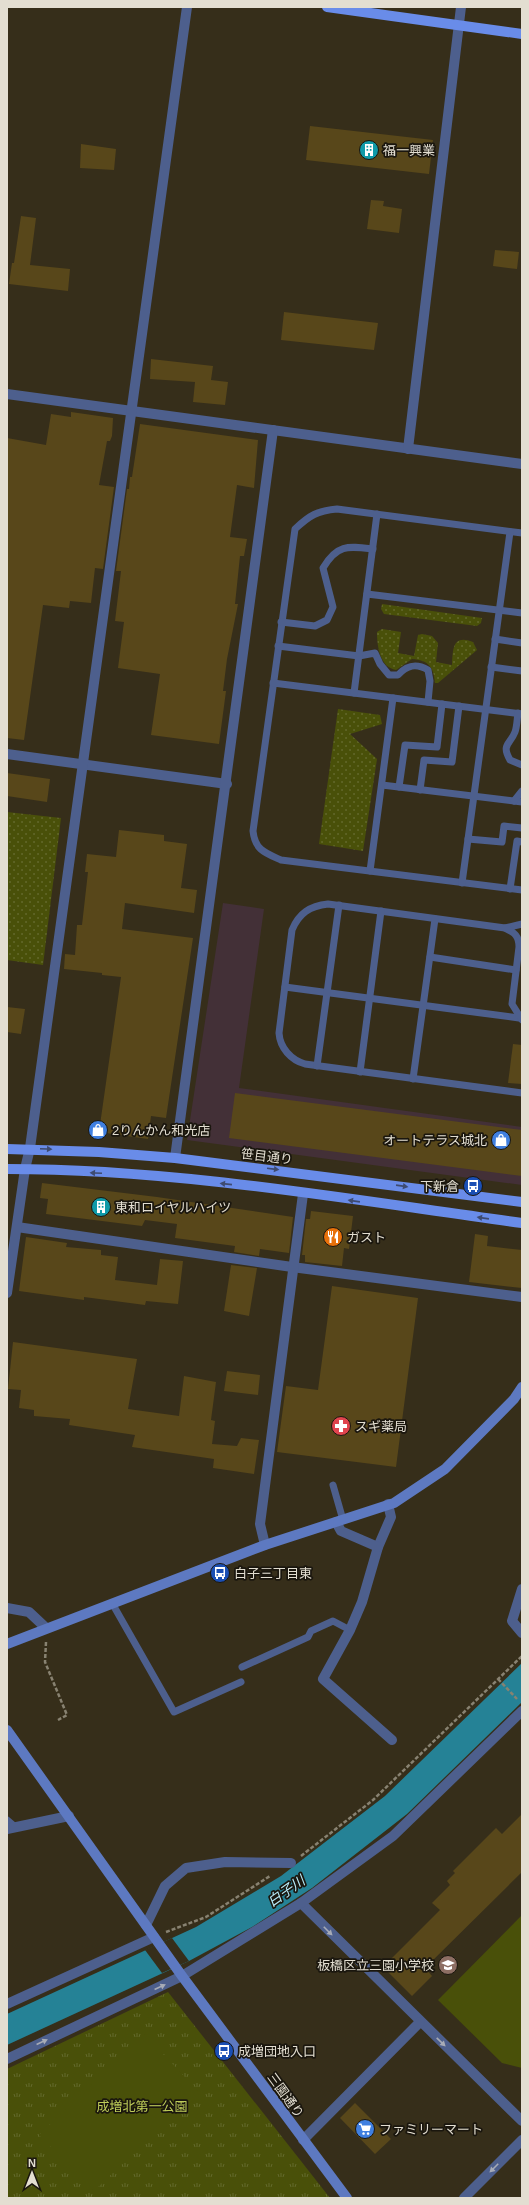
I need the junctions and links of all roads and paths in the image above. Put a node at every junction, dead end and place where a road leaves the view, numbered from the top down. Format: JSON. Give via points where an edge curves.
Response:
{"nodes":[{"id":1,"x":187,"y":7,"type":"edge"},
{"id":2,"x":327,"y":7,"type":"edge"},
{"id":3,"x":461,"y":7,"type":"edge"},
{"id":4,"x":458,"y":25,"type":"junction"},
{"id":5,"x":522,"y":34,"type":"edge"},
{"id":6,"x":7,"y":394,"type":"edge"},
{"id":7,"x":131,"y":411,"type":"junction"},
{"id":8,"x":273,"y":430,"type":"junction"},
{"id":9,"x":408,"y":449,"type":"junction"},
{"id":10,"x":522,"y":464,"type":"edge"},
{"id":11,"x":377,"y":514,"type":"junction"},
{"id":12,"x":510,"y":532,"type":"junction"},
{"id":13,"x":522,"y":533,"type":"edge"},
{"id":14,"x":373,"y":549,"type":"junction"},
{"id":15,"x":367,"y":594,"type":"junction"},
{"id":16,"x":499,"y":610,"type":"junction"},
{"id":17,"x":522,"y":613,"type":"edge"},
{"id":18,"x":281,"y":622,"type":"junction"},
{"id":19,"x":495,"y":639,"type":"junction"},
{"id":20,"x":522,"y":643,"type":"edge"},
{"id":21,"x":278,"y":646,"type":"junction"},
{"id":22,"x":359,"y":656,"type":"junction"},
{"id":23,"x":491,"y":667,"type":"junction"},
{"id":24,"x":522,"y":672,"type":"edge"},
{"id":25,"x":273,"y":683,"type":"junction"},
{"id":26,"x":354,"y":693,"type":"junction"},
{"id":27,"x":394,"y":698,"type":"junction"},
{"id":28,"x":428,"y":702,"type":"junction"},
{"id":29,"x":442,"y":704,"type":"junction"},
{"id":30,"x":459,"y":706,"type":"junction"},
{"id":31,"x":485,"y":709,"type":"junction"},
{"id":32,"x":520,"y":714,"type":"edge"},
{"id":33,"x":7,"y":754,"type":"edge"},
{"id":34,"x":522,"y":764,"type":"edge"},
{"id":35,"x":84,"y":765,"type":"junction"},
{"id":36,"x":227,"y":784,"type":"junction"},
{"id":37,"x":382,"y":785,"type":"junction"},
{"id":38,"x":399,"y":787,"type":"junction"},
{"id":39,"x":420,"y":790,"type":"junction"},
{"id":40,"x":522,"y":791,"type":"edge"},
{"id":41,"x":473,"y":796,"type":"junction"},
{"id":42,"x":514,"y":801,"type":"junction"},
{"id":43,"x":522,"y":802,"type":"edge"},
{"id":44,"x":522,"y":828,"type":"edge"},
{"id":45,"x":468,"y":838,"type":"junction"},
{"id":46,"x":522,"y":842,"type":"edge"},
{"id":47,"x":370,"y":871,"type":"junction"},
{"id":48,"x":462,"y":883,"type":"junction"},
{"id":49,"x":510,"y":889,"type":"junction"},
{"id":50,"x":522,"y":890,"type":"edge"},
{"id":51,"x":339,"y":906,"type":"junction"},
{"id":52,"x":381,"y":911,"type":"junction"},
{"id":53,"x":435,"y":919,"type":"junction"},
{"id":54,"x":522,"y":924,"type":"edge"},
{"id":55,"x":505,"y":928,"type":"junction"},
{"id":56,"x":430,"y":957,"type":"junction"},
{"id":57,"x":516,"y":970,"type":"junction"},
{"id":58,"x":285,"y":987,"type":"junction"},
{"id":59,"x":327,"y":992,"type":"junction"},
{"id":60,"x":370,"y":998,"type":"junction"},
{"id":61,"x":424,"y":1005,"type":"junction"},
{"id":62,"x":521,"y":1019,"type":"edge"},
{"id":63,"x":317,"y":1066,"type":"junction"},
{"id":64,"x":360,"y":1072,"type":"junction"},
{"id":65,"x":413,"y":1079,"type":"junction"},
{"id":66,"x":522,"y":1093,"type":"edge"},
{"id":67,"x":30,"y":1148,"type":"junction"},
{"id":68,"x":7,"y":1149,"type":"edge"},
{"id":69,"x":175,"y":1158,"type":"junction"},
{"id":70,"x":7,"y":1169,"type":"edge"},
{"id":71,"x":25,"y":1169,"type":"junction"},
{"id":72,"x":303,"y":1194,"type":"junction"},
{"id":73,"x":522,"y":1202,"type":"edge"},
{"id":74,"x":522,"y":1223,"type":"edge"},
{"id":75,"x":13,"y":1229,"type":"edge"},
{"id":76,"x":292,"y":1267,"type":"junction"},
{"id":77,"x":7,"y":1293,"type":"edge"},
{"id":78,"x":522,"y":1297,"type":"edge"},
{"id":79,"x":522,"y":1387,"type":"edge"},
{"id":80,"x":332,"y":1485,"type":"dead end"},
{"id":81,"x":388,"y":1504,"type":"junction"},
{"id":82,"x":340,"y":1521,"type":"junction"},
{"id":83,"x":265,"y":1544,"type":"junction"},
{"id":84,"x":378,"y":1547,"type":"junction"},
{"id":85,"x":522,"y":1589,"type":"edge"},
{"id":86,"x":112,"y":1603,"type":"junction"},
{"id":87,"x":7,"y":1608,"type":"edge"},
{"id":88,"x":44,"y":1629,"type":"junction"},
{"id":89,"x":350,"y":1630,"type":"junction"},
{"id":90,"x":522,"y":1633,"type":"edge"},
{"id":91,"x":7,"y":1644,"type":"edge"},
{"id":92,"x":522,"y":1656,"type":"edge"},
{"id":93,"x":242,"y":1667,"type":"dead end"},
{"id":94,"x":498,"y":1679,"type":"junction"},
{"id":95,"x":240,"y":1682,"type":"dead end"},
{"id":96,"x":522,"y":1704,"type":"edge"},
{"id":97,"x":522,"y":1711,"type":"edge"},
{"id":98,"x":58,"y":1720,"type":"dead end"},
{"id":99,"x":7,"y":1730,"type":"edge"},
{"id":100,"x":392,"y":1740,"type":"dead end"},
{"id":101,"x":69,"y":1816,"type":"junction"},
{"id":102,"x":9,"y":1825,"type":"edge"},
{"id":103,"x":291,"y":1863,"type":"joint"},
{"id":104,"x":272,"y":1875,"type":"dead end"},
{"id":105,"x":301,"y":1903,"type":"junction"},
{"id":106,"x":146,"y":1925,"type":"junction"},
{"id":107,"x":156,"y":1939,"type":"junction"},
{"id":108,"x":179,"y":1973,"type":"junction"},
{"id":109,"x":7,"y":2004,"type":"edge"},
{"id":110,"x":420,"y":2022,"type":"junction"},
{"id":111,"x":7,"y":2059,"type":"edge"},
{"id":112,"x":522,"y":2121,"type":"edge"},
{"id":113,"x":303,"y":2140,"type":"junction"},
{"id":114,"x":522,"y":2140,"type":"edge"},
{"id":115,"x":347,"y":2198,"type":"edge"},
{"id":116,"x":464,"y":2198,"type":"edge"}],
"edges":[{"from":1,"to":7,"type":"street"},
{"from":2,"to":4,"type":"main road"},
{"from":3,"to":4,"type":"street"},
{"from":4,"to":5,"type":"main road"},
{"from":4,"to":9,"type":"street"},
{"from":6,"to":7,"type":"street"},
{"from":7,"to":8,"type":"street"},
{"from":7,"to":35,"type":"street"},
{"from":8,"to":9,"type":"street"},
{"from":8,"to":36,"type":"street"},
{"from":9,"to":10,"type":"street"},
{"from":11,"to":12,"type":"lane"},
{"from":11,"to":14,"type":"lane"},
{"from":11,"to":18,"type":"lane","via":[[337,508],[320,510],[295,529]]},
{"from":12,"to":13,"type":"lane"},
{"from":12,"to":16,"type":"lane"},
{"from":14,"to":15,"type":"lane"},
{"from":14,"to":18,"type":"lane","via":[[346,546],[330,555],[323,568],[333,607],[328,620],[315,626]]},
{"from":15,"to":16,"type":"lane"},
{"from":15,"to":22,"type":"lane"},
{"from":16,"to":17,"type":"lane"},
{"from":16,"to":19,"type":"lane"},
{"from":18,"to":21,"type":"lane"},
{"from":19,"to":20,"type":"lane"},
{"from":19,"to":23,"type":"lane"},
{"from":21,"to":22,"type":"lane"},
{"from":21,"to":25,"type":"lane"},
{"from":22,"to":26,"type":"lane"},
{"from":22,"to":28,"type":"lane","via":[[375,653],[389,676],[398,675],[412,665],[428,670]]},
{"from":23,"to":24,"type":"lane"},
{"from":23,"to":31,"type":"lane"},
{"from":25,"to":26,"type":"lane"},
{"from":25,"to":47,"type":"lane","via":[[253,831],[254,842],[265,853],[281,860]]},
{"from":26,"to":27,"type":"lane"},
{"from":27,"to":28,"type":"lane"},
{"from":27,"to":37,"type":"lane"},
{"from":28,"to":29,"type":"lane"},
{"from":29,"to":30,"type":"lane"},
{"from":29,"to":38,"type":"lane","via":[[437,748],[405,745]]},
{"from":30,"to":31,"type":"lane"},
{"from":30,"to":39,"type":"lane","via":[[452,762],[424,760]]},
{"from":31,"to":32,"type":"lane"},
{"from":31,"to":41,"type":"lane"},
{"from":32,"to":34,"type":"lane","via":[[515,733],[507,743],[506,753],[510,760]]},
{"from":33,"to":35,"type":"street"},
{"from":35,"to":36,"type":"street"},
{"from":35,"to":67,"type":"street"},
{"from":36,"to":69,"type":"street"},
{"from":37,"to":38,"type":"lane"},
{"from":37,"to":47,"type":"lane"},
{"from":38,"to":39,"type":"lane"},
{"from":39,"to":41,"type":"lane"},
{"from":40,"to":42,"type":"lane"},
{"from":41,"to":42,"type":"lane"},
{"from":41,"to":45,"type":"lane"},
{"from":42,"to":43,"type":"lane"},
{"from":44,"to":45,"type":"lane","via":[[504,826],[502,842]]},
{"from":45,"to":48,"type":"lane"},
{"from":46,"to":49,"type":"lane","via":[[517,841]]},
{"from":47,"to":48,"type":"lane"},
{"from":48,"to":49,"type":"lane"},
{"from":49,"to":50,"type":"lane"},
{"from":51,"to":52,"type":"lane"},
{"from":51,"to":58,"type":"lane","via":[[316,906],[297,919],[292,930]]},
{"from":51,"to":59,"type":"lane"},
{"from":52,"to":53,"type":"lane"},
{"from":52,"to":60,"type":"lane"},
{"from":53,"to":55,"type":"lane"},
{"from":53,"to":56,"type":"lane"},
{"from":54,"to":55,"type":"lane"},
{"from":55,"to":57,"type":"lane","via":[[514,932],[519,939]]},
{"from":56,"to":57,"type":"lane"},
{"from":56,"to":61,"type":"lane"},
{"from":57,"to":62,"type":"lane","via":[[512,1004]]},
{"from":58,"to":59,"type":"lane"},
{"from":58,"to":63,"type":"lane","via":[[280,1039],[294,1060]]},
{"from":59,"to":60,"type":"lane"},
{"from":59,"to":63,"type":"lane"},
{"from":60,"to":61,"type":"lane"},
{"from":60,"to":64,"type":"lane"},
{"from":61,"to":62,"type":"lane"},
{"from":61,"to":65,"type":"lane"},
{"from":63,"to":64,"type":"lane"},
{"from":64,"to":65,"type":"lane"},
{"from":65,"to":66,"type":"lane"},
{"from":67,"to":68,"type":"main road","name":"笹目通り"},
{"from":67,"to":69,"type":"main road","name":"笹目通り","one_way":true},
{"from":67,"to":71,"type":"street"},
{"from":69,"to":73,"type":"main road","name":"笹目通り","one_way":true},
{"from":70,"to":71,"type":"main road"},
{"from":72,"to":71,"type":"main road","one_way":true,"via":[[173,1179]]},
{"from":71,"to":75,"type":"street"},
{"from":74,"to":72,"type":"main road","one_way":true},
{"from":72,"to":76,"type":"street"},
{"from":75,"to":76,"type":"street"},
{"from":75,"to":77,"type":"street"},
{"from":76,"to":78,"type":"street"},
{"from":76,"to":83,"type":"street","via":[[260,1524]]},
{"from":79,"to":81,"type":"street","via":[[514,1399],[445,1469],[421,1487]]},
{"from":80,"to":82,"type":"lane"},
{"from":81,"to":82,"type":"street"},
{"from":81,"to":84,"type":"street","via":[[391,1516]]},
{"from":82,"to":83,"type":"street"},
{"from":82,"to":84,"type":"street","via":[[340,1531]]},
{"from":83,"to":86,"type":"street"},
{"from":84,"to":89,"type":"street","via":[[362,1602]]},
{"from":85,"to":90,"type":"street","via":[[512,1621]]},
{"from":86,"to":88,"type":"street"},
{"from":86,"to":95,"type":"lane","via":[[174,1712]]},
{"from":87,"to":88,"type":"street","via":[[29,1612]]},
{"from":88,"to":91,"type":"street"},
{"from":88,"to":98,"type":"path","via":[[45,1662],[67,1715]]},
{"from":89,"to":93,"type":"lane","via":[[333,1621],[311,1631],[308,1637]]},
{"from":89,"to":100,"type":"street","via":[[323,1679]]},
{"from":92,"to":94,"type":"path"},
{"from":94,"to":96,"type":"path"},
{"from":94,"to":103,"type":"path","via":[[373,1800]]},
{"from":97,"to":105,"type":"street","via":[[393,1836]]},
{"from":99,"to":101,"type":"street"},
{"from":101,"to":102,"type":"street"},
{"from":101,"to":106,"type":"street"},
{"from":103,"to":106,"type":"street","via":[[225,1862],[186,1868],[165,1886]]},
{"from":104,"to":107,"type":"path","via":[[206,1917]]},
{"from":105,"to":108,"type":"street"},
{"from":105,"to":110,"type":"street","one_way":true},
{"from":106,"to":107,"type":"street"},
{"from":107,"to":108,"type":"street","name":"三園通り"},
{"from":107,"to":109,"type":"street"},
{"from":111,"to":108,"type":"street","one_way":true},
{"from":108,"to":113,"type":"street","name":"三園通り"},
{"from":110,"to":112,"type":"street","one_way":true},
{"from":110,"to":113,"type":"street"},
{"from":113,"to":115,"type":"street","name":"三園通り"},
{"from":114,"to":116,"type":"street","one_way":true}]}
